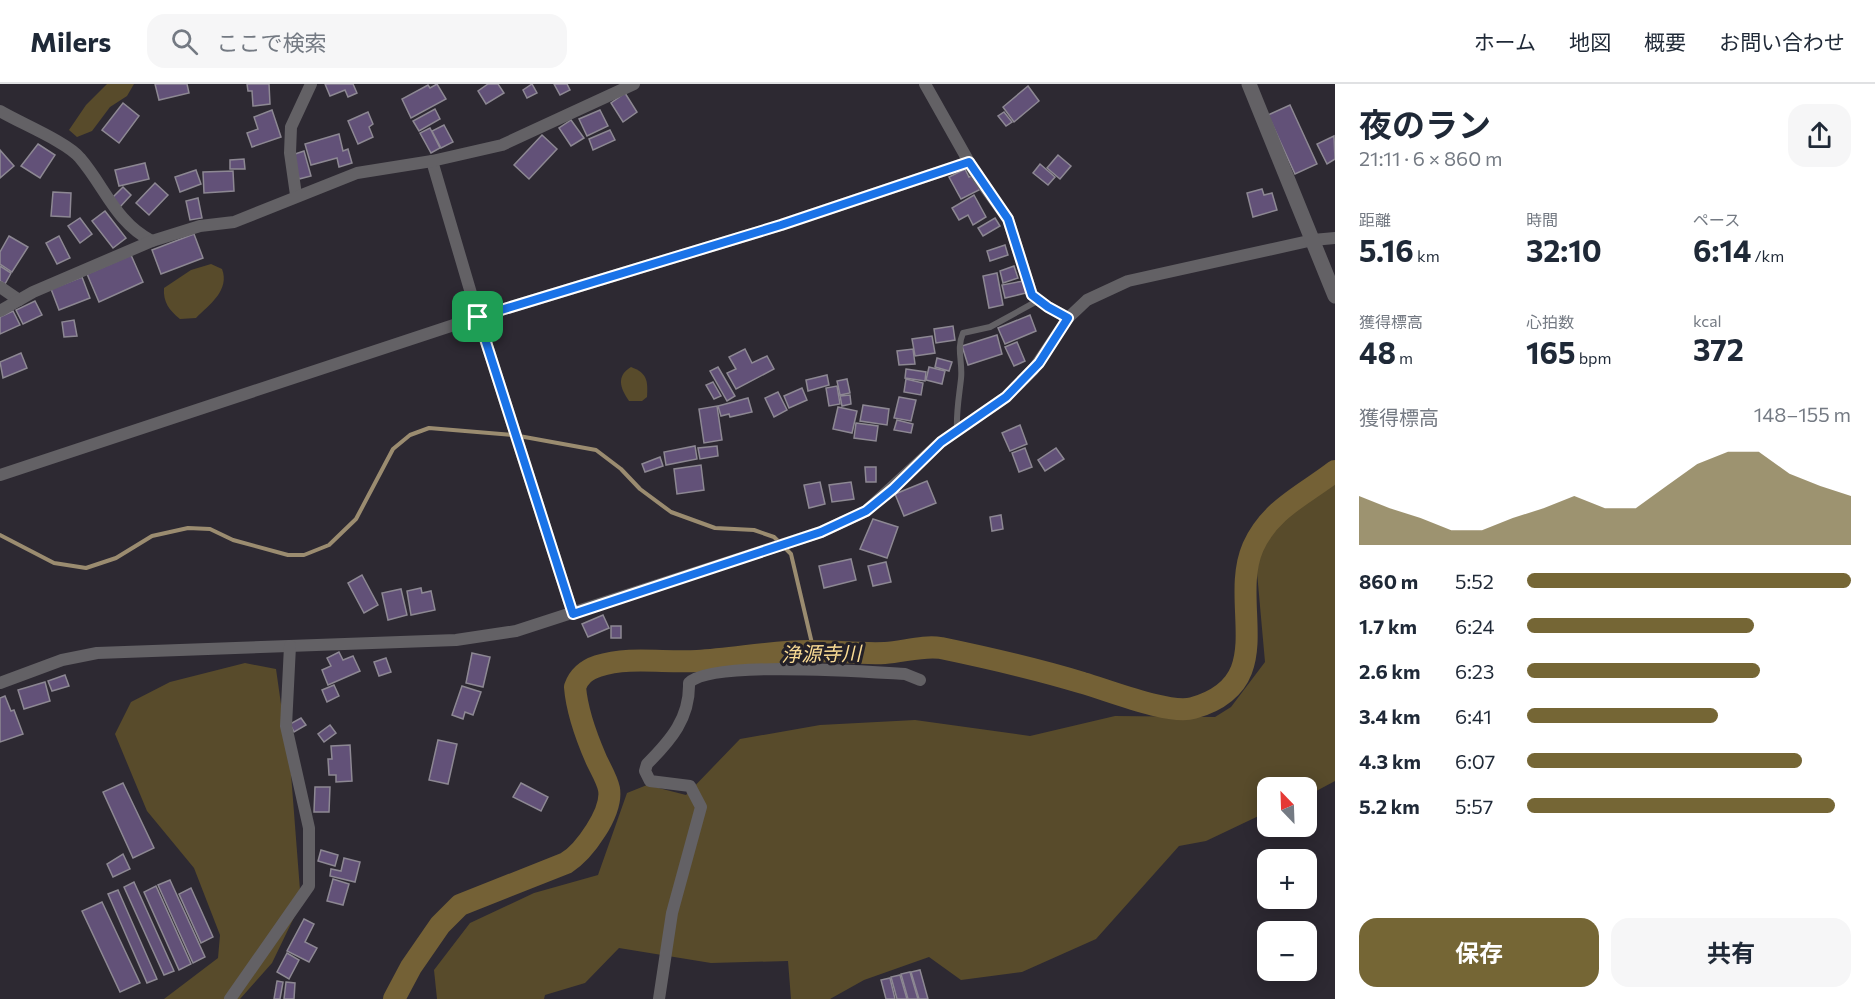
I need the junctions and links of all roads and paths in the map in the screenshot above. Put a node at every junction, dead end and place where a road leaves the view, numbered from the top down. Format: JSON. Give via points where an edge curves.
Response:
{"nodes":[{"id":1,"x":311,"y":84,"type":"edge"},
{"id":2,"x":634,"y":84,"type":"edge"},
{"id":3,"x":925,"y":84,"type":"edge"},
{"id":4,"x":1249,"y":84,"type":"edge"},
{"id":5,"x":0,"y":111,"type":"edge"},
{"id":6,"x":432,"y":161,"type":"junction"},
{"id":7,"x":969,"y":162,"type":"junction"},
{"id":8,"x":296,"y":195,"type":"junction"},
{"id":9,"x":1335,"y":238,"type":"edge"},
{"id":10,"x":1313,"y":240,"type":"junction"},
{"id":11,"x":152,"y":241,"type":"junction"},
{"id":12,"x":0,"y":287,"type":"edge"},
{"id":13,"x":1335,"y":296,"type":"edge"},
{"id":14,"x":19,"y":300,"type":"junction"},
{"id":15,"x":1039,"y":300,"type":"junction"},
{"id":16,"x":0,"y":311,"type":"edge"},
{"id":17,"x":478,"y":317,"type":"junction"},
{"id":18,"x":1068,"y":318,"type":"junction"},
{"id":19,"x":957,"y":431,"type":"junction"},
{"id":20,"x":0,"y":475,"type":"edge"},
{"id":21,"x":573,"y":614,"type":"junction"},
{"id":22,"x":290,"y":646,"type":"junction"},
{"id":23,"x":920,"y":680,"type":"dead end"},
{"id":24,"x":0,"y":683,"type":"edge"},
{"id":25,"x":230,"y":999,"type":"edge"},
{"id":26,"x":659,"y":999,"type":"edge"}],
"edges":[{"from":1,"to":8,"type":"street","via":[[291,127]]},
{"from":2,"to":6,"type":"street","via":[[502,145]]},
{"from":3,"to":7,"type":"street"},
{"from":4,"to":10,"type":"street"},
{"from":5,"to":11,"type":"street","via":[[80,157],[118,215]]},
{"from":6,"to":8,"type":"street","via":[[357,173]]},
{"from":6,"to":17,"type":"street"},
{"from":7,"to":15,"type":"street","via":[[1008,219],[1032,295]]},
{"from":7,"to":17,"type":"street","via":[[781,225]]},
{"from":8,"to":11,"type":"street","via":[[234,222],[200,226]]},
{"from":9,"to":10,"type":"street"},
{"from":10,"to":13,"type":"street"},
{"from":10,"to":18,"type":"street","via":[[1128,281],[1087,300]]},
{"from":11,"to":14,"type":"street"},
{"from":12,"to":14,"type":"street"},
{"from":14,"to":16,"type":"street"},
{"from":15,"to":18,"type":"street"},
{"from":15,"to":19,"type":"lane","via":[[990,327],[963,333],[958,345],[961,378],[956,403]]},
{"from":17,"to":20,"type":"street"},
{"from":17,"to":21,"type":"street"},
{"from":18,"to":19,"type":"street","via":[[1033,370],[1006,397]]},
{"from":19,"to":21,"type":"street","via":[[893,489],[857,515],[821,532]]},
{"from":21,"to":22,"type":"street","via":[[516,631],[456,640]]},
{"from":22,"to":24,"type":"street","via":[[97,653],[52,663]]},
{"from":22,"to":25,"type":"street","via":[[286,726],[309,828],[309,886]]},
{"from":23,"to":26,"type":"street","via":[[905,674],[787,669],[730,672],[689,682],[690,699],[681,725],[645,771],[650,781],[690,786],[701,807],[672,913]]}]}
